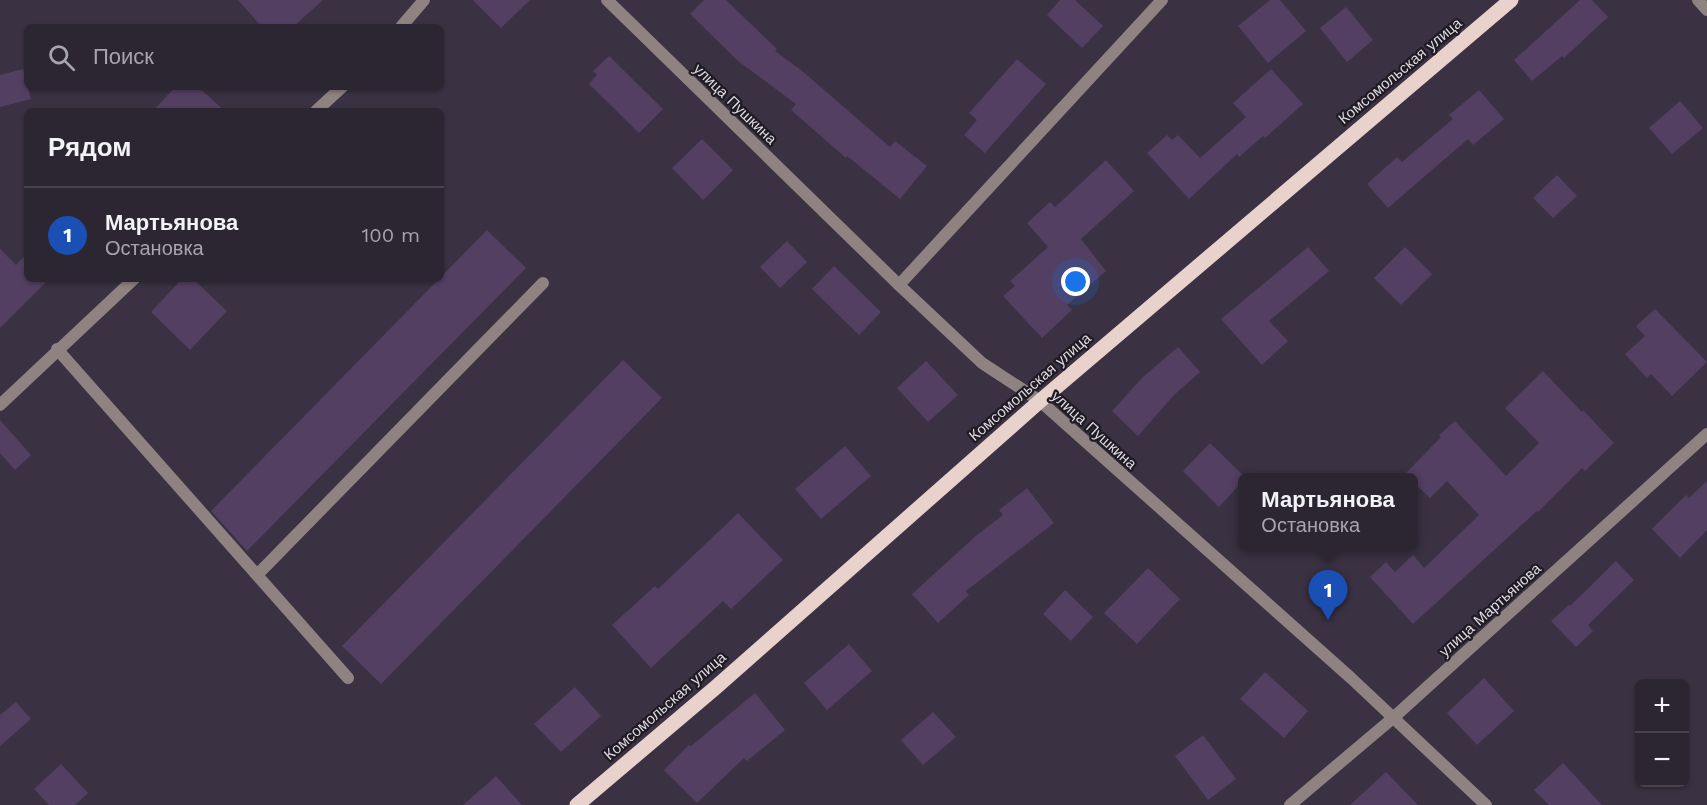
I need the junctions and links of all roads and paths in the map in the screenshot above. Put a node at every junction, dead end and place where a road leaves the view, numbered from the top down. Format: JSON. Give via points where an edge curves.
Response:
{"nodes":[{"id":1,"x":424,"y":0,"type":"edge"},
{"id":2,"x":607,"y":0,"type":"edge"},
{"id":3,"x":1162,"y":0,"type":"edge"},
{"id":4,"x":1511,"y":0,"type":"edge"},
{"id":5,"x":1698,"y":0,"type":"edge"},
{"id":6,"x":1707,"y":10,"type":"edge"},
{"id":7,"x":404,"y":24,"type":"edge"},
{"id":8,"x":339,"y":90,"type":"edge"},
{"id":9,"x":319,"y":108,"type":"edge"},
{"id":10,"x":131,"y":282,"type":"edge"},
{"id":11,"x":543,"y":283,"type":"dead end"},
{"id":12,"x":899,"y":285,"type":"junction"},
{"id":13,"x":57,"y":349,"type":"junction"},
{"id":14,"x":1040,"y":401,"type":"junction"},
{"id":15,"x":0,"y":405,"type":"edge"},
{"id":16,"x":1707,"y":434,"type":"edge"},
{"id":17,"x":257,"y":575,"type":"junction"},
{"id":18,"x":348,"y":678,"type":"dead end"},
{"id":19,"x":1393,"y":718,"type":"junction"},
{"id":20,"x":577,"y":805,"type":"edge"},
{"id":21,"x":1290,"y":805,"type":"edge"},
{"id":22,"x":1486,"y":805,"type":"edge"}],
"edges":[{"from":1,"to":7,"type":"street"},
{"from":2,"to":12,"type":"street","name":"улица Пушкина"},
{"from":3,"to":12,"type":"street"},
{"from":4,"to":14,"type":"main road","name":"Комсомольская улица"},
{"from":5,"to":6,"type":"street"},
{"from":8,"to":9,"type":"street"},
{"from":10,"to":13,"type":"street"},
{"from":11,"to":17,"type":"street"},
{"from":12,"to":14,"type":"street","name":"улица Пушкина","via":[[982,363]]},
{"from":13,"to":15,"type":"street"},
{"from":13,"to":17,"type":"street"},
{"from":14,"to":19,"type":"street","name":"улица Пушкина"},
{"from":14,"to":20,"type":"main road","name":"Комсомольская улица"},
{"from":16,"to":19,"type":"street","name":"улица Мартьянова"},
{"from":17,"to":18,"type":"street"},
{"from":19,"to":21,"type":"street","name":"улица Мартьянова"},
{"from":19,"to":22,"type":"street","name":"улица Пушкина"}]}
